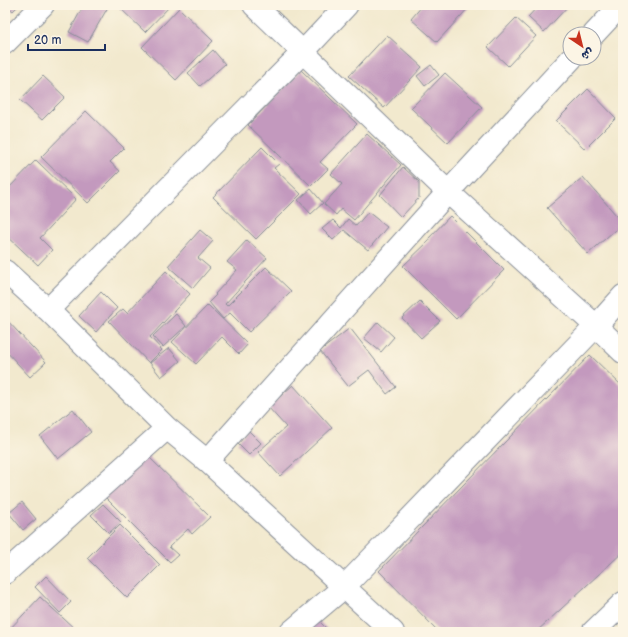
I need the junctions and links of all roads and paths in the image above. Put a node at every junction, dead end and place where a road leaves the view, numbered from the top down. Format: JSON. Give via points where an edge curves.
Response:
{"nodes":[{"id":1,"x":43,"y":5,"type":"edge"},
{"id":2,"x":254,"y":5,"type":"edge"},
{"id":3,"x":347,"y":5,"type":"edge"},
{"id":4,"x":621,"y":5,"type":"edge"},
{"id":5,"x":601,"y":26,"type":"edge"},
{"id":6,"x":5,"y":43,"type":"edge"},
{"id":7,"x":303,"y":52,"type":"junction"},
{"id":8,"x":565,"y":66,"type":"edge"},
{"id":9,"x":448,"y":192,"type":"junction"},
{"id":10,"x":7,"y":278,"type":"edge"},
{"id":11,"x":623,"y":296,"type":"edge"},
{"id":12,"x":48,"y":310,"type":"junction"},
{"id":13,"x":596,"y":326,"type":"junction"},
{"id":14,"x":623,"y":352,"type":"edge"},
{"id":15,"x":167,"y":428,"type":"junction"},
{"id":16,"x":207,"y":461,"type":"junction"},
{"id":17,"x":5,"y":573,"type":"edge"},
{"id":18,"x":344,"y":587,"type":"junction"},
{"id":19,"x":623,"y":603,"type":"edge"},
{"id":20,"x":291,"y":632,"type":"edge"},
{"id":21,"x":393,"y":632,"type":"edge"},
{"id":22,"x":593,"y":632,"type":"edge"}],
"edges":[{"from":1,"to":6,"type":"street"},
{"from":2,"to":7,"type":"street"},
{"from":3,"to":7,"type":"street"},
{"from":4,"to":5,"type":"street"},
{"from":7,"to":9,"type":"street"},
{"from":7,"to":12,"type":"street"},
{"from":8,"to":9,"type":"street"},
{"from":9,"to":13,"type":"street"},
{"from":9,"to":16,"type":"street"},
{"from":10,"to":12,"type":"street"},
{"from":11,"to":13,"type":"street"},
{"from":12,"to":15,"type":"street"},
{"from":13,"to":14,"type":"street"},
{"from":13,"to":18,"type":"street"},
{"from":15,"to":16,"type":"street"},
{"from":15,"to":17,"type":"street"},
{"from":16,"to":18,"type":"street"},
{"from":18,"to":20,"type":"street"},
{"from":18,"to":21,"type":"street"},
{"from":19,"to":22,"type":"street"}]}
